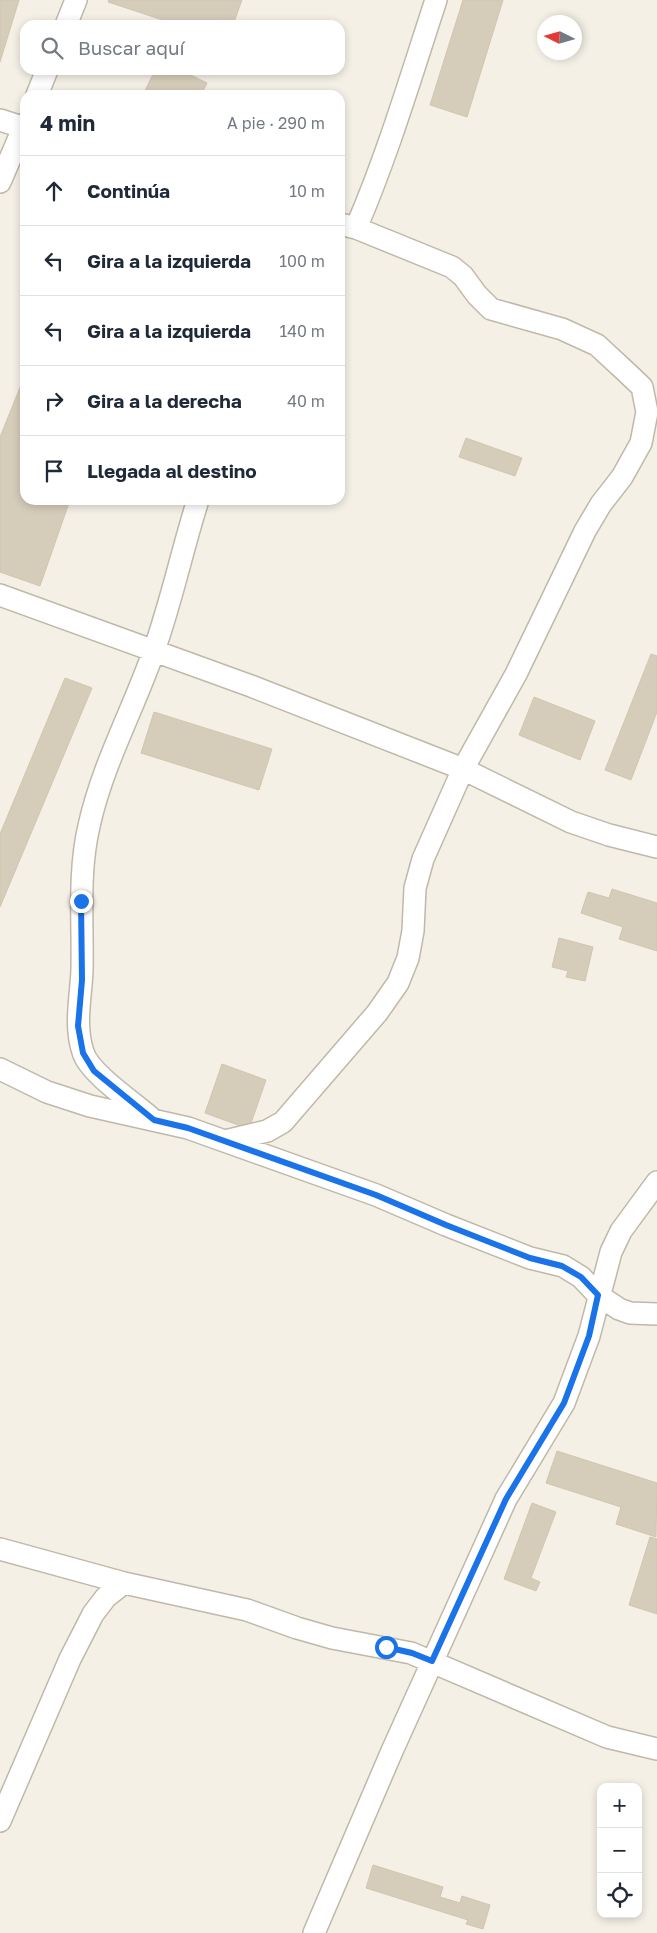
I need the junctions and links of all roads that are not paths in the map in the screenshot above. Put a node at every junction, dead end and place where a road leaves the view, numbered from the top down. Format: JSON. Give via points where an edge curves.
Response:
{"nodes":[{"id":1,"x":76,"y":0,"type":"edge"},
{"id":2,"x":436,"y":0,"type":"edge"},
{"id":3,"x":68,"y":20,"type":"edge"},
{"id":4,"x":46,"y":75,"type":"edge"},
{"id":5,"x":39,"y":90,"type":"edge"},
{"id":6,"x":0,"y":120,"type":"edge"},
{"id":7,"x":20,"y":126,"type":"edge"},
{"id":8,"x":20,"y":136,"type":"edge"},
{"id":9,"x":0,"y":182,"type":"edge"},
{"id":10,"x":348,"y":226,"type":"edge"},
{"id":11,"x":197,"y":505,"type":"edge"},
{"id":12,"x":0,"y":595,"type":"edge"},
{"id":13,"x":154,"y":651,"type":"junction"},
{"id":14,"x":463,"y":769,"type":"junction"},
{"id":15,"x":657,"y":847,"type":"edge"},
{"id":16,"x":0,"y":1069,"type":"edge"},
{"id":17,"x":154,"y":1120,"type":"junction"},
{"id":18,"x":225,"y":1141,"type":"junction"},
{"id":19,"x":657,"y":1182,"type":"edge"},
{"id":20,"x":598,"y":1295,"type":"junction"},
{"id":21,"x":657,"y":1314,"type":"edge"},
{"id":22,"x":0,"y":1549,"type":"edge"},
{"id":23,"x":124,"y":1583,"type":"junction"},
{"id":24,"x":432,"y":1661,"type":"junction"},
{"id":25,"x":657,"y":1750,"type":"edge"},
{"id":26,"x":0,"y":1821,"type":"edge"},
{"id":27,"x":314,"y":1933,"type":"edge"}],
"edges":[{"from":1,"to":3,"type":"street"},
{"from":2,"to":10,"type":"street","via":[[380,169]]},
{"from":4,"to":5,"type":"street"},
{"from":6,"to":7,"type":"street"},
{"from":8,"to":9,"type":"street"},
{"from":10,"to":14,"type":"street","via":[[452,267],[491,309],[562,329],[597,345],[642,387],[647,412],[641,444],[585,531],[516,674]]},
{"from":11,"to":13,"type":"street"},
{"from":12,"to":13,"type":"street"},
{"from":13,"to":14,"type":"street"},
{"from":13,"to":17,"type":"street","via":[[102,782],[89,826],[83,874],[78,1026],[83,1053],[94,1071]]},
{"from":14,"to":15,"type":"street","via":[[571,822]]},
{"from":14,"to":18,"type":"street","via":[[423,859],[415,888],[408,958],[398,982],[377,1013],[283,1122],[266,1131]]},
{"from":16,"to":17,"type":"street","via":[[47,1092],[90,1106]]},
{"from":17,"to":18,"type":"street"},
{"from":18,"to":20,"type":"street","via":[[376,1195],[530,1258],[562,1266],[581,1277]]},
{"from":19,"to":20,"type":"street","via":[[621,1231]]},
{"from":20,"to":21,"type":"street","via":[[630,1313]]},
{"from":20,"to":24,"type":"street","via":[[589,1336],[564,1403],[506,1499]]},
{"from":22,"to":23,"type":"street"},
{"from":23,"to":24,"type":"street","via":[[246,1610],[332,1638],[412,1653]]},
{"from":23,"to":26,"type":"street","via":[[106,1597],[93,1614],[70,1659]]},
{"from":24,"to":25,"type":"street","via":[[607,1737]]},
{"from":24,"to":27,"type":"street"}]}
